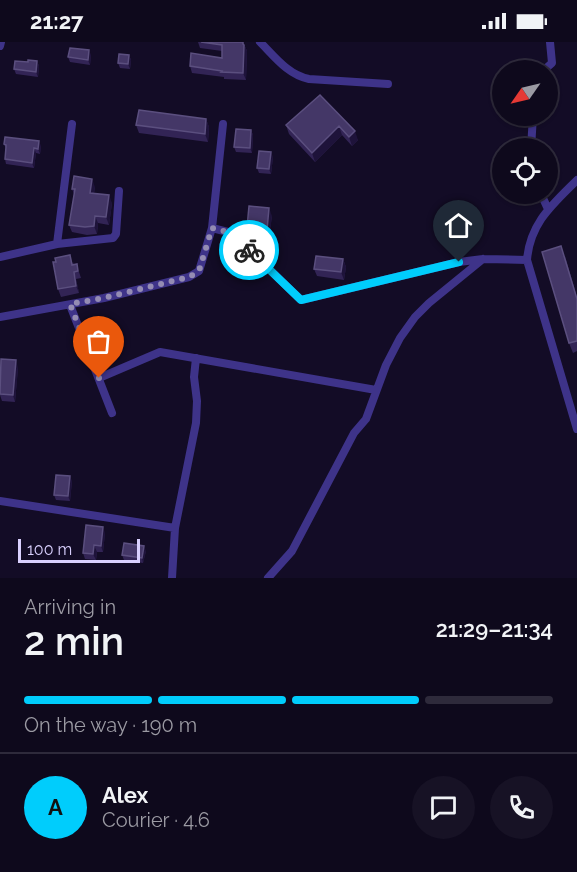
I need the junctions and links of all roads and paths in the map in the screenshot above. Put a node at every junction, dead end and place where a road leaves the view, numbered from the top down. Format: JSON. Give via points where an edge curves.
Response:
{"nodes":[{"id":1,"x":260,"y":42,"type":"edge"},
{"id":2,"x":550,"y":42,"type":"edge"},
{"id":3,"x":552,"y":60,"type":"edge"},
{"id":4,"x":388,"y":84,"type":"dead end"},
{"id":5,"x":72,"y":124,"type":"dead end"},
{"id":6,"x":223,"y":124,"type":"dead end"},
{"id":7,"x":577,"y":180,"type":"edge"},
{"id":8,"x":119,"y":191,"type":"dead end"},
{"id":9,"x":546,"y":204,"type":"edge"},
{"id":10,"x":548,"y":208,"type":"junction"},
{"id":11,"x":212,"y":228,"type":"junction"},
{"id":12,"x":57,"y":244,"type":"junction"},
{"id":13,"x":0,"y":257,"type":"edge"},
{"id":14,"x":483,"y":259,"type":"junction"},
{"id":15,"x":527,"y":260,"type":"junction"},
{"id":16,"x":70,"y":304,"type":"junction"},
{"id":17,"x":0,"y":317,"type":"edge"},
{"id":18,"x":196,"y":358,"type":"junction"},
{"id":19,"x":99,"y":378,"type":"junction"},
{"id":20,"x":376,"y":390,"type":"junction"},
{"id":21,"x":112,"y":413,"type":"dead end"},
{"id":22,"x":577,"y":429,"type":"edge"},
{"id":23,"x":0,"y":501,"type":"edge"},
{"id":24,"x":175,"y":528,"type":"junction"},
{"id":25,"x":172,"y":578,"type":"edge"},
{"id":26,"x":268,"y":578,"type":"edge"}],
"edges":[{"from":1,"to":4,"type":"street","via":[[300,78]]},
{"from":2,"to":3,"type":"street"},
{"from":5,"to":12,"type":"street"},
{"from":6,"to":11,"type":"street"},
{"from":7,"to":10,"type":"street"},
{"from":8,"to":12,"type":"street","via":[[113,238]]},
{"from":9,"to":10,"type":"street"},
{"from":10,"to":15,"type":"street","via":[[532,237]]},
{"from":11,"to":14,"type":"street","via":[[232,233],[301,300]]},
{"from":11,"to":16,"type":"street","via":[[199,271],[189,277]]},
{"from":12,"to":13,"type":"street"},
{"from":14,"to":15,"type":"street"},
{"from":14,"to":20,"type":"street","via":[[415,317]]},
{"from":15,"to":22,"type":"street"},
{"from":16,"to":17,"type":"street"},
{"from":16,"to":19,"type":"street"},
{"from":18,"to":19,"type":"street","via":[[160,352]]},
{"from":18,"to":20,"type":"street"},
{"from":18,"to":24,"type":"street","via":[[196,423]]},
{"from":19,"to":21,"type":"street"},
{"from":20,"to":26,"type":"street","via":[[366,419],[354,433],[292,551]]},
{"from":23,"to":24,"type":"street"},
{"from":24,"to":25,"type":"street"}]}
